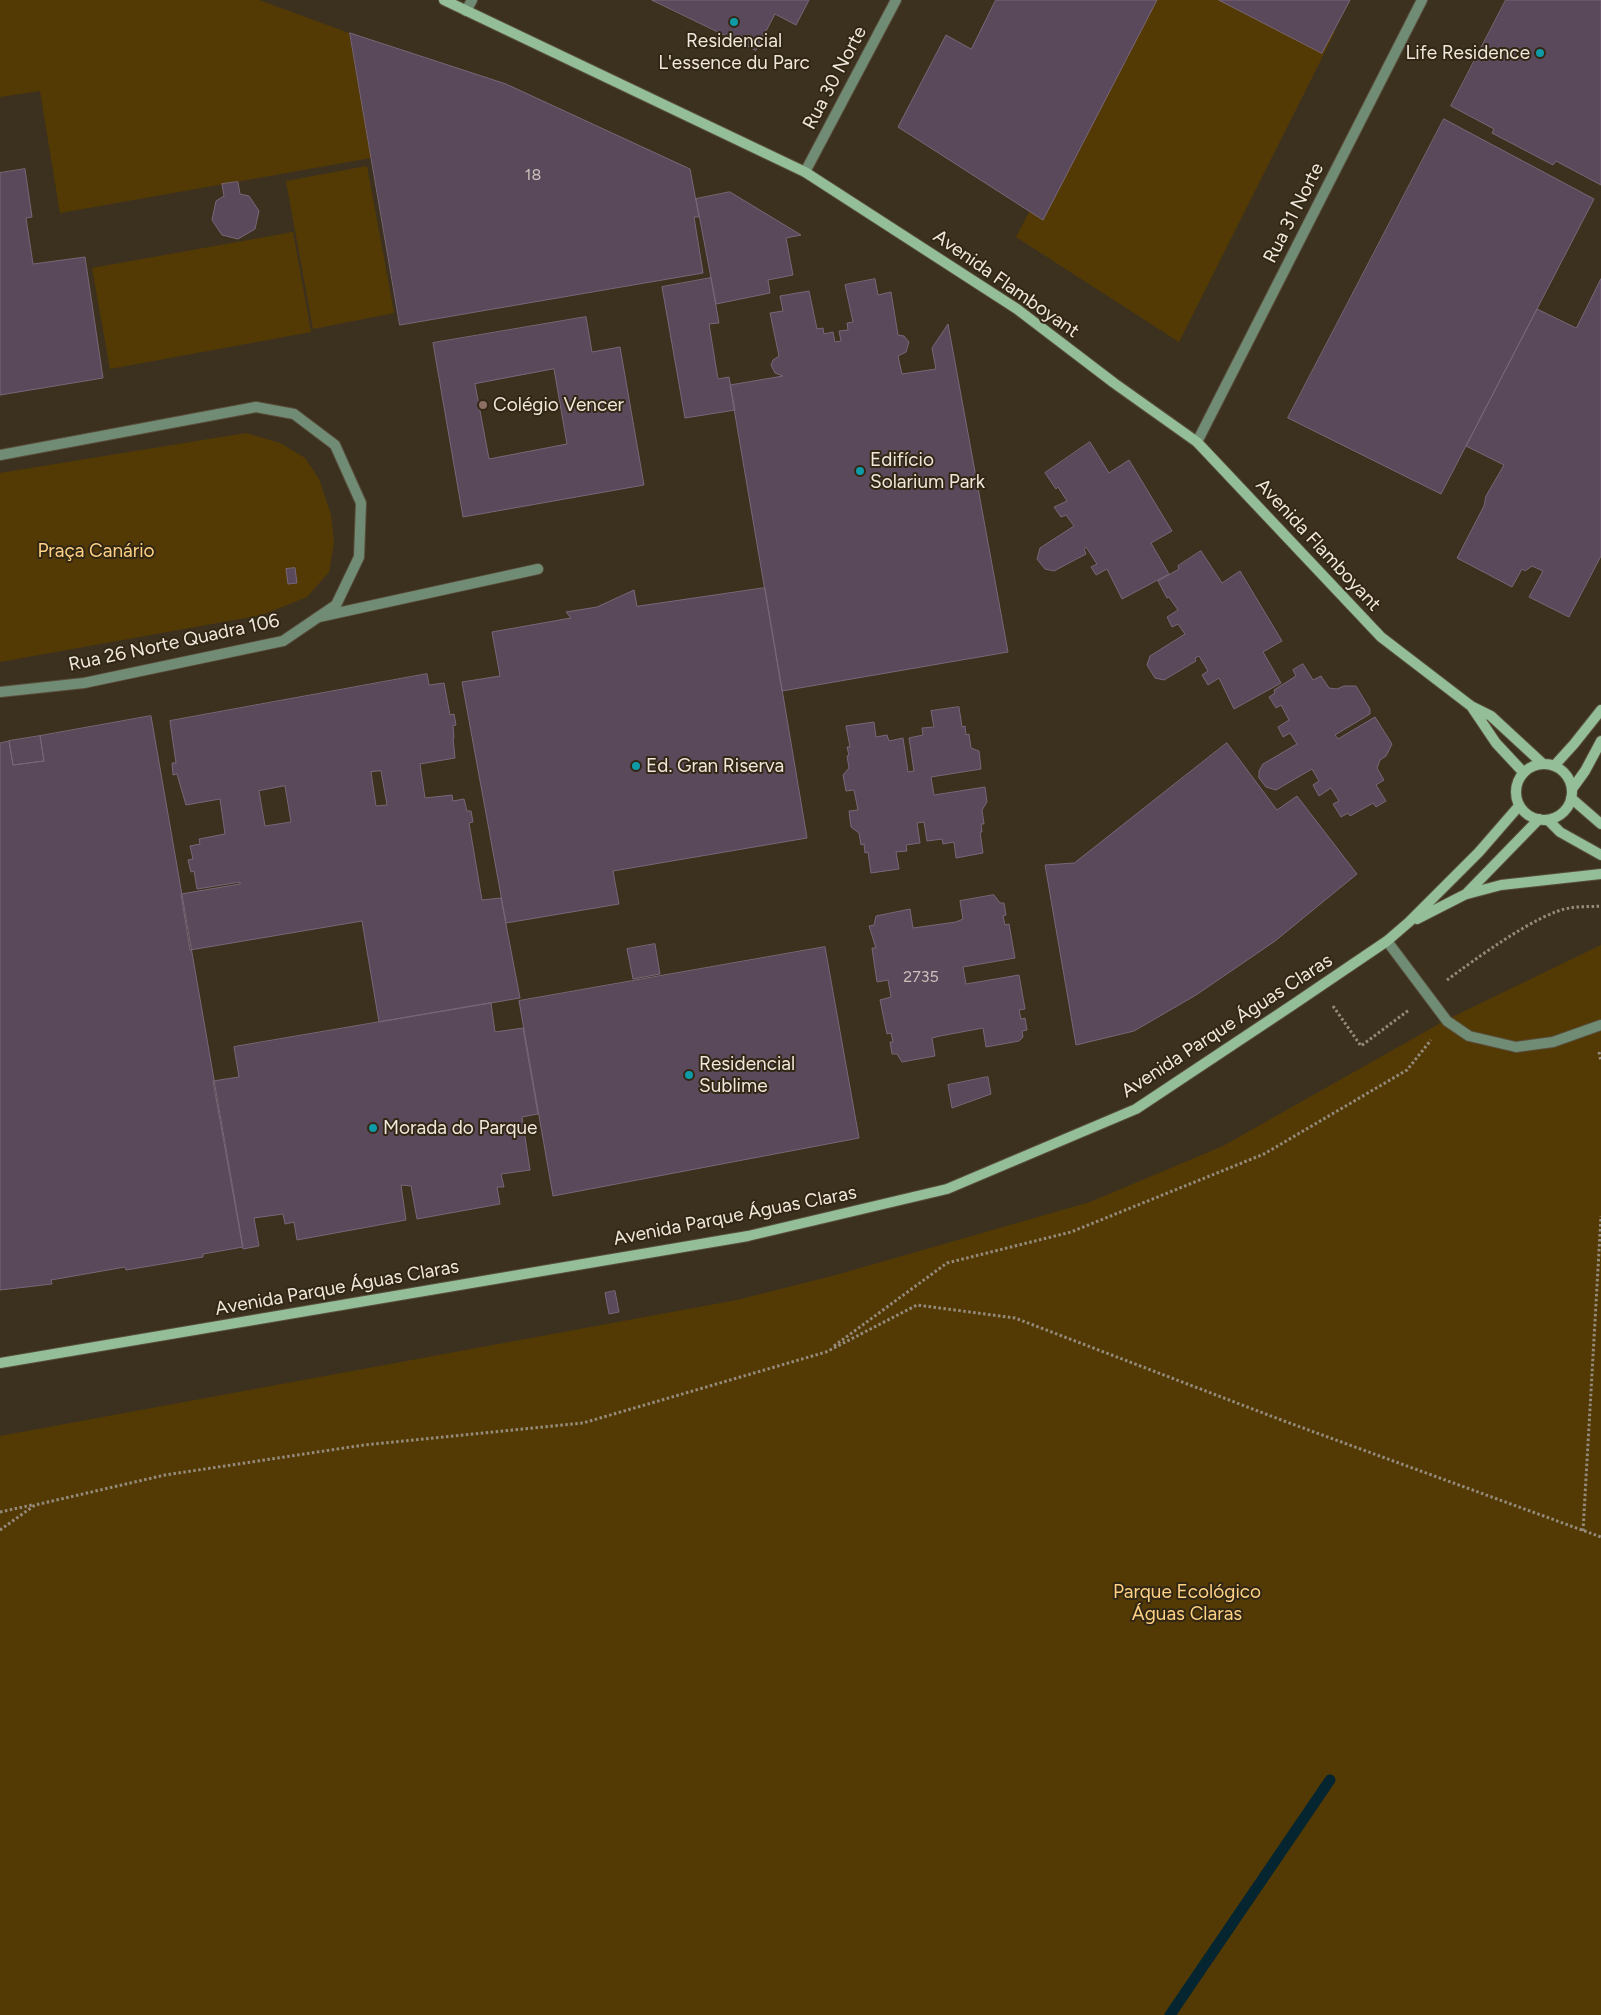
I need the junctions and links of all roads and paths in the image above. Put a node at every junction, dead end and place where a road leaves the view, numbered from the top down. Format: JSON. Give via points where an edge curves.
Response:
{"nodes":[{"id":1,"x":444,"y":0,"type":"edge"},
{"id":2,"x":472,"y":0,"type":"edge"},
{"id":3,"x":896,"y":0,"type":"edge"},
{"id":4,"x":1422,"y":0,"type":"edge"},
{"id":5,"x":466,"y":11,"type":"junction"},
{"id":6,"x":805,"y":172,"type":"junction"},
{"id":7,"x":1197,"y":442,"type":"junction"},
{"id":8,"x":0,"y":455,"type":"edge"},
{"id":9,"x":538,"y":569,"type":"dead end"},
{"id":10,"x":319,"y":617,"type":"junction"},
{"id":11,"x":0,"y":692,"type":"edge"},
{"id":12,"x":1471,"y":706,"type":"junction"},
{"id":13,"x":1601,"y":710,"type":"edge"},
{"id":14,"x":1601,"y":741,"type":"edge"},
{"id":15,"x":1543,"y":764,"type":"junction"},
{"id":16,"x":1554,"y":766,"type":"junction"},
{"id":17,"x":1523,"y":772,"type":"junction"},
{"id":18,"x":1571,"y":793,"type":"junction"},
{"id":19,"x":1519,"y":806,"type":"junction"},
{"id":20,"x":1544,"y":820,"type":"junction"},
{"id":21,"x":1601,"y":824,"type":"edge"},
{"id":22,"x":1601,"y":855,"type":"edge"},
{"id":23,"x":1601,"y":874,"type":"edge"},
{"id":24,"x":1466,"y":894,"type":"junction"},
{"id":25,"x":1601,"y":906,"type":"edge"},
{"id":26,"x":1409,"y":922,"type":"junction"},
{"id":27,"x":1386,"y":941,"type":"junction"},
{"id":28,"x":1319,"y":988,"type":"junction"},
{"id":29,"x":1428,"y":996,"type":"junction"},
{"id":30,"x":1447,"y":1021,"type":"junction"},
{"id":31,"x":1601,"y":1025,"type":"edge"},
{"id":32,"x":1601,"y":1216,"type":"edge"},
{"id":33,"x":826,"y":1352,"type":"junction"},
{"id":34,"x":0,"y":1363,"type":"edge"},
{"id":35,"x":35,"y":1505,"type":"junction"},
{"id":36,"x":0,"y":1512,"type":"edge"},
{"id":37,"x":0,"y":1530,"type":"edge"},
{"id":38,"x":1583,"y":1531,"type":"junction"},
{"id":39,"x":1601,"y":1537,"type":"edge"}],
"edges":[{"from":1,"to":5,"type":"street","name":"Avenida Flamboyant"},
{"from":2,"to":5,"type":"street"},
{"from":3,"to":6,"type":"street","name":"Rua 30 Norte"},
{"from":4,"to":7,"type":"street","name":"Rua 31 Norte"},
{"from":5,"to":6,"type":"street","name":"Avenida Flamboyant"},
{"from":6,"to":7,"type":"street","name":"Avenida Flamboyant","via":[[1017,309],[1114,384]]},
{"from":7,"to":12,"type":"street","name":"Avenida Flamboyant","via":[[1381,637]]},
{"from":8,"to":10,"type":"street","name":"Rua 26 Norte Quadra 106","via":[[256,407],[294,414],[335,445],[361,503],[359,557],[336,605]]},
{"from":9,"to":10,"type":"street"},
{"from":10,"to":11,"type":"street","name":"Rua 26 Norte Quadra 106","via":[[283,641],[84,683]]},
{"from":12,"to":15,"type":"street","name":"Avenida Flamboyant","via":[[1497,721]]},
{"from":12,"to":17,"type":"street","name":"Avenida Flamboyant","via":[[1496,743]]},
{"from":13,"to":16,"type":"street"},
{"from":14,"to":18,"type":"street"},
{"from":15,"to":16,"type":"street"},
{"from":15,"to":17,"type":"street"},
{"from":16,"to":18,"type":"street","via":[[1566,775]]},
{"from":17,"to":19,"type":"street","via":[[1516,788]]},
{"from":18,"to":20,"type":"street","via":[[1567,808],[1558,816]]},
{"from":18,"to":21,"type":"street"},
{"from":19,"to":20,"type":"street","via":[[1528,815]]},
{"from":19,"to":26,"type":"street","name":"Avenida Parque Águas Claras","via":[[1479,852]]},
{"from":20,"to":22,"type":"street"},
{"from":20,"to":24,"type":"street","name":"Avenida Parque Águas Claras"},
{"from":23,"to":24,"type":"street","via":[[1501,885]]},
{"from":24,"to":26,"type":"street","name":"Avenida Parque Águas Claras"},
{"from":25,"to":29,"type":"path","via":[[1569,908],[1538,921],[1476,958]]},
{"from":26,"to":27,"type":"street","name":"Avenida Parque Águas Claras"},
{"from":27,"to":28,"type":"street","name":"Avenida Parque Águas Claras"},
{"from":27,"to":29,"type":"street"},
{"from":28,"to":29,"type":"path","via":[[1362,1046]]},
{"from":28,"to":34,"type":"street","name":"Avenida Parque Águas Claras","via":[[1136,1109],[947,1189],[748,1236]]},
{"from":29,"to":30,"type":"street"},
{"from":30,"to":31,"type":"street","via":[[1469,1036],[1516,1047],[1553,1042]]},
{"from":30,"to":33,"type":"path","via":[[1407,1070],[1264,1154],[1071,1232],[947,1263]]},
{"from":32,"to":38,"type":"path"},
{"from":33,"to":35,"type":"path","via":[[583,1423],[364,1445],[165,1475]]},
{"from":33,"to":38,"type":"path","via":[[917,1305],[1015,1318]]},
{"from":35,"to":36,"type":"path"},
{"from":35,"to":37,"type":"path"},
{"from":38,"to":39,"type":"path"}]}
